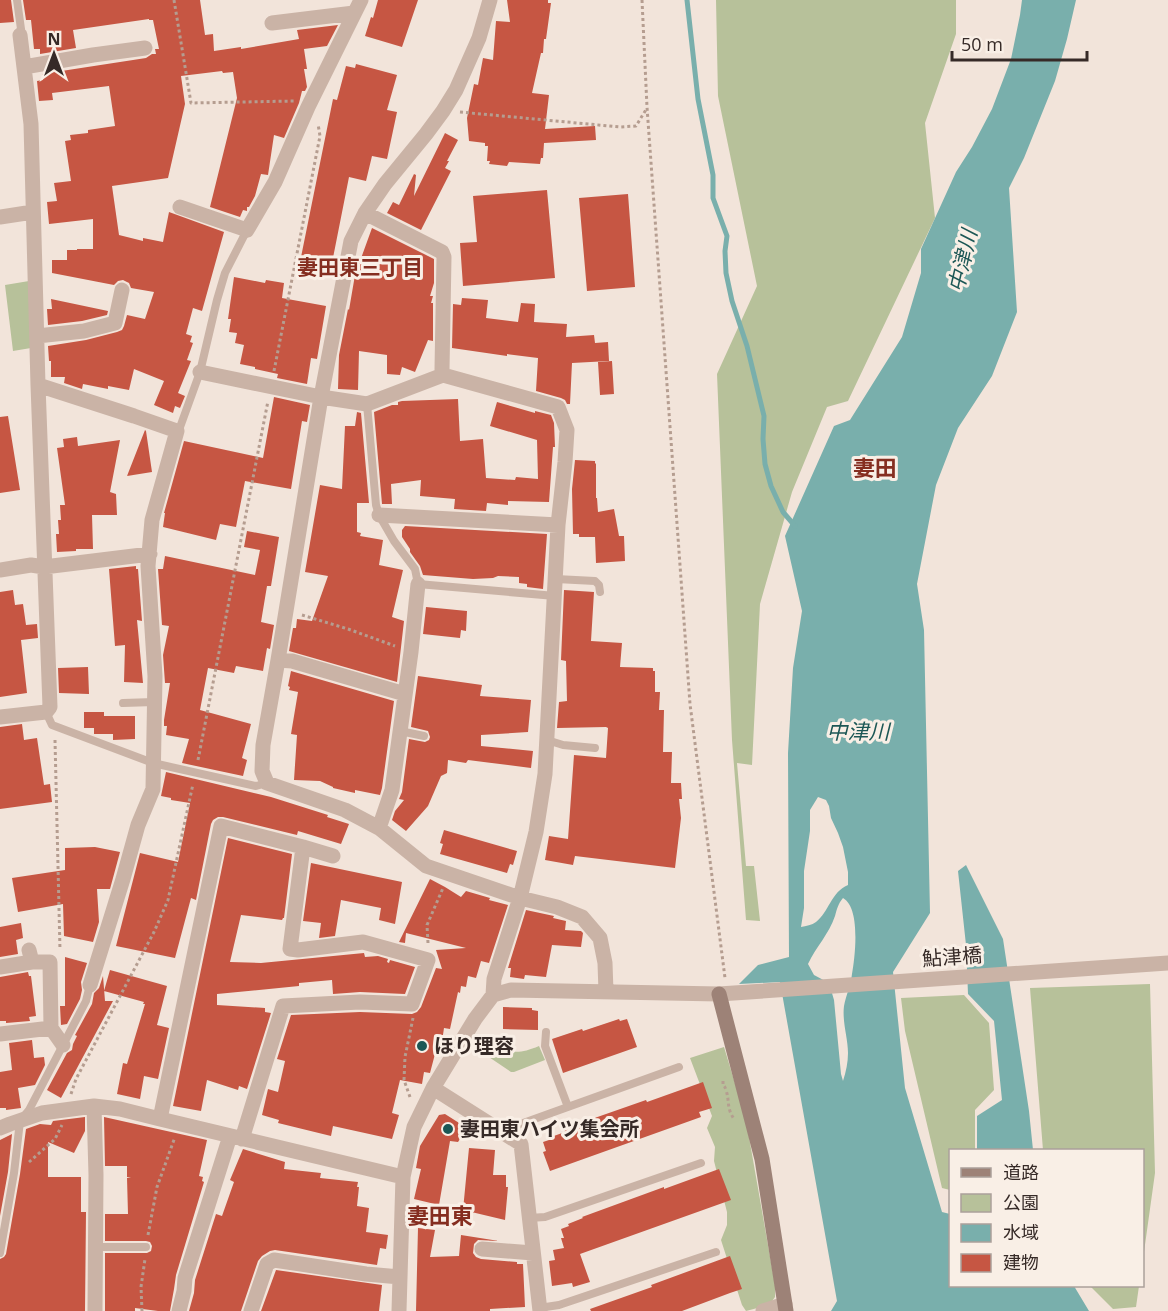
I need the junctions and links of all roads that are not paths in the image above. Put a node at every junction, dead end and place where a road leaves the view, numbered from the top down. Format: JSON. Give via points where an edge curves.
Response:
{"nodes":[{"id":1,"x":17,"y":0,"type":"edge"},
{"id":2,"x":490,"y":0,"type":"edge"},
{"id":3,"x":357,"y":7,"type":"edge"},
{"id":4,"x":272,"y":22,"type":"dead end"},
{"id":5,"x":20,"y":35,"type":"joint"},
{"id":6,"x":145,"y":48,"type":"dead end"},
{"id":7,"x":24,"y":67,"type":"junction"},
{"id":8,"x":180,"y":207,"type":"dead end"},
{"id":9,"x":33,"y":213,"type":"junction"},
{"id":10,"x":365,"y":213,"type":"junction"},
{"id":11,"x":0,"y":217,"type":"edge"},
{"id":12,"x":248,"y":230,"type":"junction"},
{"id":13,"x":122,"y":290,"type":"dead end"},
{"id":14,"x":37,"y":336,"type":"junction"},
{"id":15,"x":200,"y":372,"type":"junction"},
{"id":16,"x":443,"y":375,"type":"junction"},
{"id":17,"x":38,"y":385,"type":"junction"},
{"id":18,"x":321,"y":397,"type":"junction"},
{"id":19,"x":367,"y":404,"type":"junction"},
{"id":20,"x":177,"y":431,"type":"junction"},
{"id":21,"x":445,"y":502,"type":"dead end"},
{"id":22,"x":379,"y":515,"type":"junction"},
{"id":23,"x":444,"y":518,"type":"junction"},
{"id":24,"x":558,"y":525,"type":"junction"},
{"id":25,"x":150,"y":554,"type":"junction"},
{"id":26,"x":44,"y":567,"type":"junction"},
{"id":27,"x":0,"y":570,"type":"edge"},
{"id":28,"x":556,"y":579,"type":"junction"},
{"id":29,"x":418,"y":584,"type":"junction"},
{"id":30,"x":600,"y":592,"type":"dead end"},
{"id":31,"x":555,"y":596,"type":"junction"},
{"id":32,"x":278,"y":660,"type":"junction"},
{"id":33,"x":405,"y":694,"type":"junction"},
{"id":34,"x":154,"y":702,"type":"junction"},
{"id":35,"x":123,"y":703,"type":"dead end"},
{"id":36,"x":0,"y":717,"type":"edge"},
{"id":37,"x":50,"y":719,"type":"junction"},
{"id":38,"x":400,"y":731,"type":"junction"},
{"id":39,"x":424,"y":736,"type":"dead end"},
{"id":40,"x":547,"y":740,"type":"junction"},
{"id":41,"x":595,"y":748,"type":"dead end"},
{"id":42,"x":153,"y":763,"type":"junction"},
{"id":43,"x":267,"y":783,"type":"junction"},
{"id":44,"x":379,"y":828,"type":"junction"},
{"id":45,"x":303,"y":847,"type":"junction"},
{"id":46,"x":333,"y":856,"type":"dead end"},
{"id":47,"x":520,"y":898,"type":"junction"},
{"id":48,"x":1168,"y":963,"type":"edge"},
{"id":49,"x":0,"y":967,"type":"edge"},
{"id":50,"x":90,"y":985,"type":"joint"},
{"id":51,"x":606,"y":992,"type":"junction"},
{"id":52,"x":493,"y":994,"type":"junction"},
{"id":53,"x":719,"y":994,"type":"junction"},
{"id":54,"x":51,"y":1028,"type":"junction"},
{"id":55,"x":546,"y":1032,"type":"dead end"},
{"id":56,"x":0,"y":1034,"type":"edge"},
{"id":57,"x":63,"y":1045,"type":"junction"},
{"id":58,"x":679,"y":1067,"type":"dead end"},
{"id":59,"x":433,"y":1088,"type":"junction"},
{"id":60,"x":94,"y":1106,"type":"junction"},
{"id":61,"x":568,"y":1107,"type":"junction"},
{"id":62,"x":160,"y":1119,"type":"junction"},
{"id":63,"x":20,"y":1120,"type":"junction"},
{"id":64,"x":0,"y":1128,"type":"edge"},
{"id":65,"x":501,"y":1131,"type":"junction"},
{"id":66,"x":236,"y":1138,"type":"junction"},
{"id":67,"x":701,"y":1163,"type":"dead end"},
{"id":68,"x":403,"y":1177,"type":"junction"},
{"id":69,"x":529,"y":1218,"type":"junction"},
{"id":70,"x":95,"y":1247,"type":"junction"},
{"id":71,"x":146,"y":1247,"type":"road end"},
{"id":72,"x":482,"y":1249,"type":"dead end"},
{"id":73,"x":533,"y":1252,"type":"junction"},
{"id":74,"x":716,"y":1252,"type":"dead end"},
{"id":75,"x":0,"y":1253,"type":"edge"},
{"id":76,"x":400,"y":1277,"type":"junction"},
{"id":77,"x":786,"y":1307,"type":"edge"},
{"id":78,"x":540,"y":1309,"type":"edge"},
{"id":79,"x":95,"y":1311,"type":"edge"},
{"id":80,"x":179,"y":1311,"type":"edge"},
{"id":81,"x":251,"y":1311,"type":"edge"},
{"id":82,"x":399,"y":1311,"type":"edge"},
{"id":83,"x":763,"y":1311,"type":"edge"}],
"edges":[{"from":1,"to":5,"type":"lane"},
{"from":2,"to":10,"type":"street","via":[[479,38],[456,90]]},
{"from":3,"to":4,"type":"street"},
{"from":3,"to":12,"type":"street","via":[[275,182]]},
{"from":5,"to":7,"type":"street"},
{"from":6,"to":7,"type":"street","via":[[122,59],[93,55]]},
{"from":7,"to":9,"type":"street","via":[[31,124]]},
{"from":8,"to":12,"type":"street"},
{"from":9,"to":11,"type":"street"},
{"from":9,"to":14,"type":"street"},
{"from":10,"to":16,"type":"street","via":[[442,252]]},
{"from":10,"to":18,"type":"street","via":[[351,241]]},
{"from":12,"to":15,"type":"lane","via":[[225,273]]},
{"from":13,"to":14,"type":"street","via":[[125,307],[115,323]]},
{"from":14,"to":17,"type":"street"},
{"from":15,"to":18,"type":"street"},
{"from":15,"to":20,"type":"lane"},
{"from":16,"to":19,"type":"street"},
{"from":16,"to":24,"type":"street","via":[[558,407],[567,430]]},
{"from":17,"to":20,"type":"street"},
{"from":17,"to":26,"type":"street"},
{"from":18,"to":19,"type":"street"},
{"from":18,"to":32,"type":"street"},
{"from":19,"to":22,"type":"lane"},
{"from":20,"to":25,"type":"street","via":[[152,520]]},
{"from":21,"to":23,"type":"street"},
{"from":22,"to":23,"type":"street"},
{"from":22,"to":29,"type":"lane","via":[[415,569]]},
{"from":23,"to":24,"type":"street"},
{"from":24,"to":28,"type":"street"},
{"from":25,"to":26,"type":"street"},
{"from":25,"to":34,"type":"street"},
{"from":26,"to":27,"type":"street"},
{"from":26,"to":37,"type":"street"},
{"from":28,"to":30,"type":"lane","via":[[595,581]]},
{"from":28,"to":31,"type":"street"},
{"from":29,"to":31,"type":"lane"},
{"from":29,"to":33,"type":"street"},
{"from":31,"to":40,"type":"street"},
{"from":32,"to":33,"type":"street"},
{"from":32,"to":43,"type":"street","via":[[263,745],[262,771]]},
{"from":33,"to":38,"type":"street"},
{"from":34,"to":35,"type":"lane"},
{"from":34,"to":42,"type":"street"},
{"from":36,"to":37,"type":"street"},
{"from":37,"to":42,"type":"lane"},
{"from":38,"to":39,"type":"lane"},
{"from":38,"to":44,"type":"street","via":[[392,790]]},
{"from":40,"to":41,"type":"lane"},
{"from":40,"to":47,"type":"street","via":[[536,832]]},
{"from":42,"to":43,"type":"lane","via":[[256,786]]},
{"from":42,"to":50,"type":"street","via":[[153,789],[138,825]]},
{"from":43,"to":44,"type":"street","via":[[345,810]]},
{"from":44,"to":47,"type":"street","via":[[426,866]]},
{"from":45,"to":46,"type":"street"},
{"from":45,"to":62,"type":"street","via":[[221,826]]},
{"from":45,"to":66,"type":"street","via":[[290,949],[363,942],[428,960],[412,1004],[283,1006]]},
{"from":47,"to":51,"type":"street","via":[[582,918],[600,938]]},
{"from":47,"to":52,"type":"street","via":[[494,979]]},
{"from":48,"to":53,"type":"street","name":"鮎津橋"},
{"from":49,"to":54,"type":"street","via":[[30,956],[50,962]]},
{"from":50,"to":57,"type":"lane"},
{"from":51,"to":52,"type":"street","name":"鮎津橋","via":[[511,990]]},
{"from":51,"to":53,"type":"street","name":"鮎津橋"},
{"from":52,"to":59,"type":"street"},
{"from":53,"to":77,"type":"street","via":[[762,1159]]},
{"from":54,"to":56,"type":"street"},
{"from":54,"to":57,"type":"street"},
{"from":55,"to":61,"type":"lane","via":[[545,1046]]},
{"from":57,"to":63,"type":"lane"},
{"from":58,"to":61,"type":"lane"},
{"from":59,"to":65,"type":"street"},
{"from":59,"to":68,"type":"street","via":[[414,1127]]},
{"from":60,"to":62,"type":"street"},
{"from":60,"to":63,"type":"street"},
{"from":60,"to":70,"type":"street"},
{"from":61,"to":65,"type":"lane"},
{"from":62,"to":66,"type":"street"},
{"from":63,"to":64,"type":"street"},
{"from":63,"to":75,"type":"lane"},
{"from":65,"to":69,"type":"street","via":[[521,1144]]},
{"from":66,"to":68,"type":"street"},
{"from":66,"to":80,"type":"street","via":[[185,1278]]},
{"from":67,"to":69,"type":"lane","via":[[545,1217]]},
{"from":68,"to":76,"type":"street"},
{"from":69,"to":73,"type":"street"},
{"from":70,"to":71,"type":"lane"},
{"from":70,"to":79,"type":"street"},
{"from":72,"to":73,"type":"street"},
{"from":73,"to":78,"type":"street"},
{"from":74,"to":78,"type":"lane"},
{"from":76,"to":81,"type":"street","via":[[274,1260],[267,1264]]},
{"from":76,"to":82,"type":"street"},
{"from":77,"to":83,"type":"street"}]}
